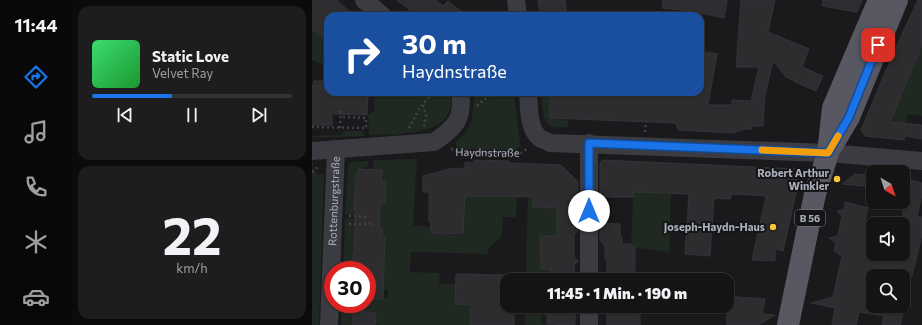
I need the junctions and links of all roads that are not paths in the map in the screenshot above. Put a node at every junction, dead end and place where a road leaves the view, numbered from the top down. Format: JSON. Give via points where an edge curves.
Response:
{"nodes":[{"id":1,"x":364,"y":0,"type":"edge"},
{"id":2,"x":516,"y":0,"type":"edge"},
{"id":3,"x":879,"y":0,"type":"edge"},
{"id":4,"x":897,"y":0,"type":"edge"},
{"id":5,"x":378,"y":12,"type":"edge"},
{"id":6,"x":518,"y":12,"type":"edge"},
{"id":7,"x":460,"y":96,"type":"edge"},
{"id":8,"x":528,"y":96,"type":"edge"},
{"id":9,"x":589,"y":143,"type":"junction"},
{"id":10,"x":336,"y":149,"type":"junction"},
{"id":11,"x":312,"y":151,"type":"edge"},
{"id":12,"x":828,"y":153,"type":"junction"},
{"id":13,"x":922,"y":161,"type":"edge"},
{"id":14,"x":589,"y":273,"type":"edge"},
{"id":15,"x":589,"y":313,"type":"edge"},
{"id":16,"x":329,"y":317,"type":"edge"},
{"id":17,"x":589,"y":325,"type":"edge"},
{"id":18,"x":788,"y":325,"type":"edge"}],
"edges":[{"from":1,"to":5,"type":"street"},
{"from":2,"to":6,"type":"street"},
{"from":3,"to":12,"type":"main road","number":"B 56","via":[[833,108]]},
{"from":4,"to":12,"type":"main road","number":"B 56","via":[[849,117]]},
{"from":7,"to":10,"type":"street","via":[[461,109],[457,122],[449,132],[427,143]]},
{"from":8,"to":9,"type":"street","via":[[531,122],[540,138],[550,142]]},
{"from":9,"to":12,"type":"street"},
{"from":9,"to":14,"type":"street"},
{"from":10,"to":11,"type":"street"},
{"from":10,"to":16,"type":"street","name":"Rottenburgstraße"},
{"from":12,"to":13,"type":"street"},
{"from":12,"to":18,"type":"main road","number":"B 56","via":[[815,194]]},
{"from":15,"to":17,"type":"street"}]}
